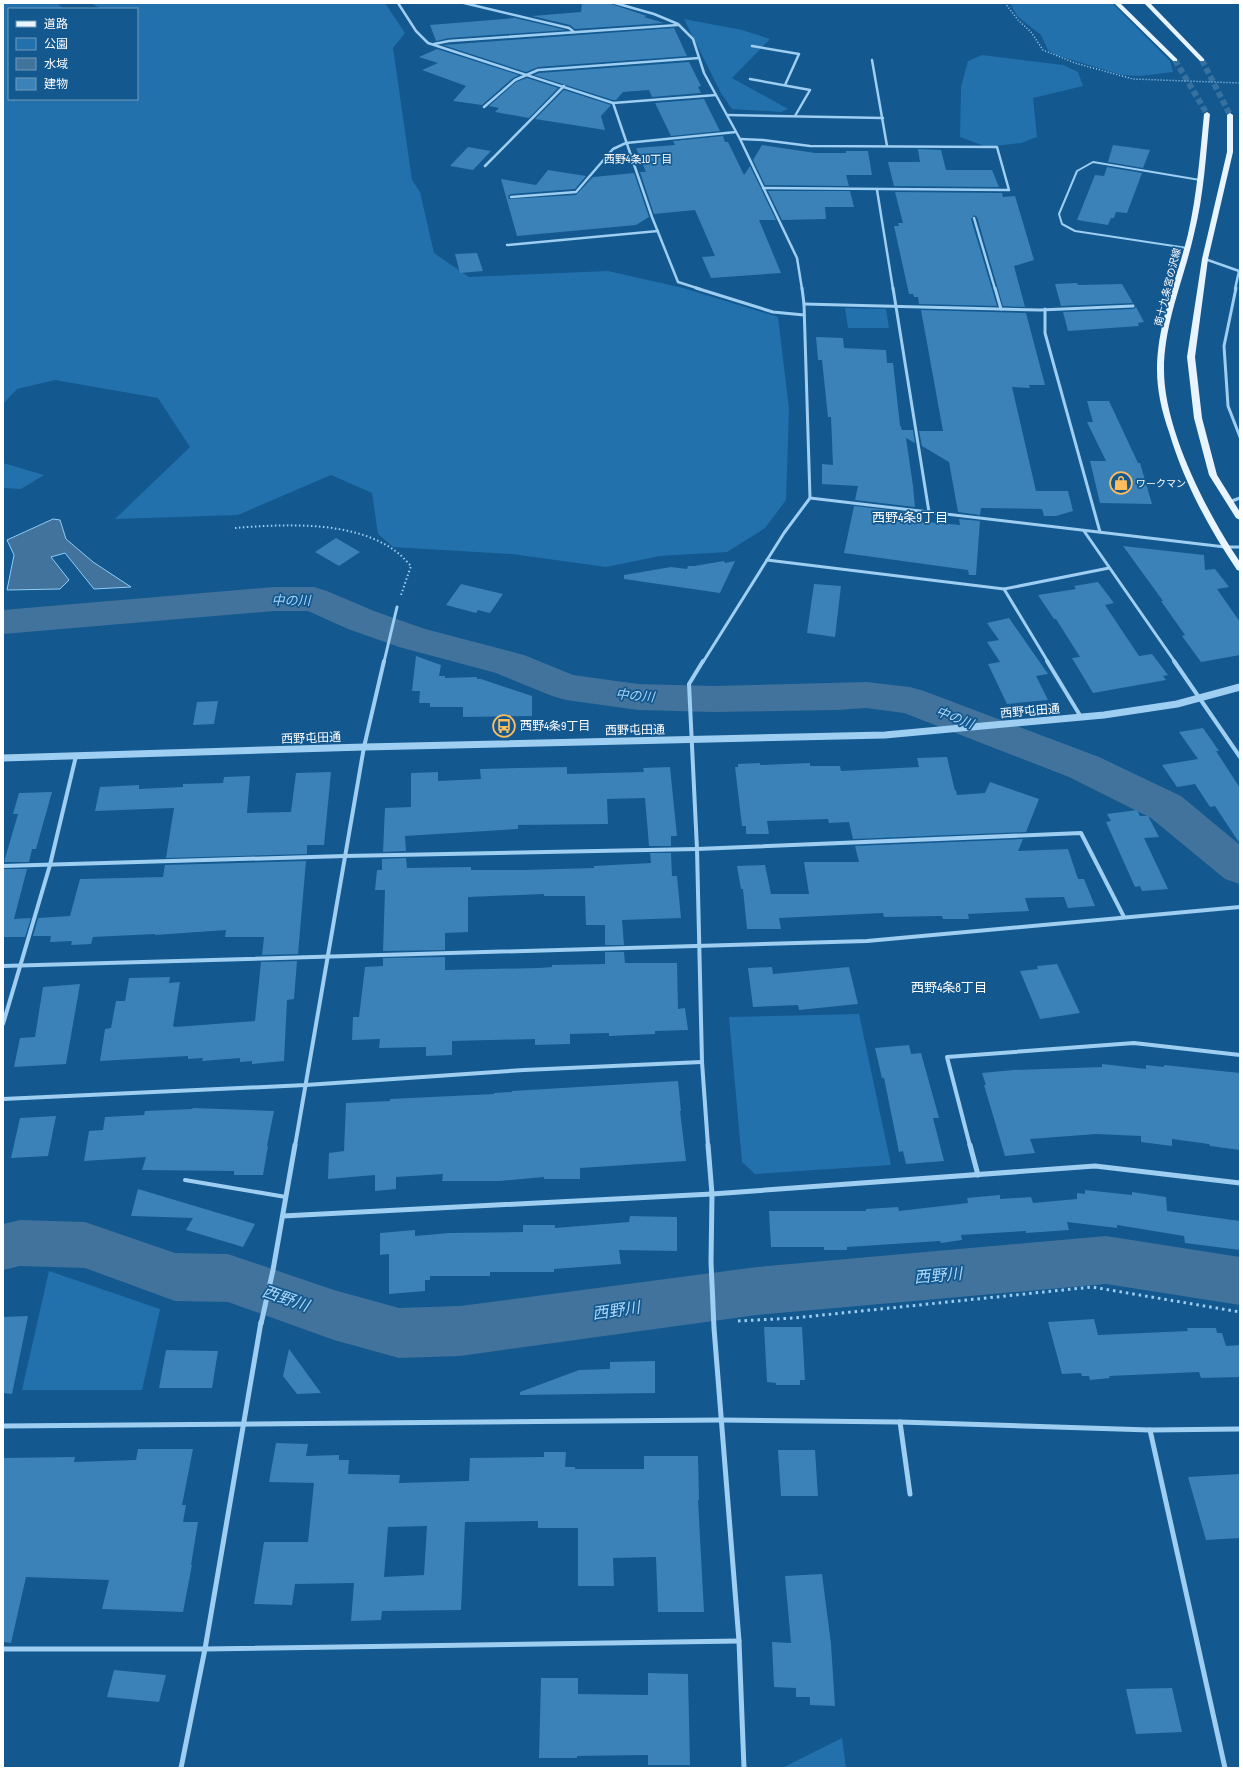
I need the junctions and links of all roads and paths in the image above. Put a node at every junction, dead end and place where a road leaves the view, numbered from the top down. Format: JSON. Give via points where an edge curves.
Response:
{"nodes":[{"id":1,"x":398,"y":3,"type":"edge"},
{"id":2,"x":464,"y":3,"type":"edge"},
{"id":3,"x":615,"y":3,"type":"edge"},
{"id":4,"x":1005,"y":3,"type":"edge"},
{"id":5,"x":1117,"y":3,"type":"edge"},
{"id":6,"x":1147,"y":3,"type":"edge"},
{"id":7,"x":679,"y":25,"type":"junction"},
{"id":8,"x":574,"y":32,"type":"junction"},
{"id":9,"x":432,"y":45,"type":"junction"},
{"id":10,"x":752,"y":46,"type":"dead end"},
{"id":11,"x":699,"y":58,"type":"junction"},
{"id":12,"x":872,"y":60,"type":"dead end"},
{"id":13,"x":1175,"y":60,"type":"tunnel mouth"},
{"id":14,"x":1202,"y":60,"type":"tunnel mouth"},
{"id":15,"x":527,"y":74,"type":"junction"},
{"id":16,"x":750,"y":79,"type":"dead end"},
{"id":17,"x":1240,"y":83,"type":"edge"},
{"id":18,"x":785,"y":85,"type":"junction"},
{"id":19,"x":564,"y":86,"type":"junction"},
{"id":20,"x":716,"y":94,"type":"junction"},
{"id":21,"x":613,"y":103,"type":"junction"},
{"id":22,"x":484,"y":107,"type":"dead end"},
{"id":23,"x":1207,"y":114,"type":"tunnel mouth"},
{"id":24,"x":727,"y":115,"type":"junction"},
{"id":25,"x":1230,"y":115,"type":"tunnel mouth"},
{"id":26,"x":796,"y":116,"type":"junction"},
{"id":27,"x":882,"y":118,"type":"junction"},
{"id":28,"x":736,"y":132,"type":"junction"},
{"id":29,"x":740,"y":139,"type":"junction"},
{"id":30,"x":626,"y":143,"type":"junction"},
{"id":31,"x":887,"y":146,"type":"junction"},
{"id":32,"x":485,"y":166,"type":"dead end"},
{"id":33,"x":1201,"y":180,"type":"junction"},
{"id":34,"x":763,"y":188,"type":"junction"},
{"id":35,"x":876,"y":190,"type":"junction"},
{"id":36,"x":511,"y":197,"type":"dead end"},
{"id":37,"x":974,"y":218,"type":"dead end"},
{"id":38,"x":658,"y":231,"type":"junction"},
{"id":39,"x":508,"y":245,"type":"dead end"},
{"id":40,"x":1187,"y":248,"type":"junction"},
{"id":41,"x":1205,"y":259,"type":"junction"},
{"id":42,"x":804,"y":304,"type":"junction"},
{"id":43,"x":895,"y":305,"type":"junction"},
{"id":44,"x":1133,"y":306,"type":"dead end"},
{"id":45,"x":1001,"y":308,"type":"junction"},
{"id":46,"x":1045,"y":309,"type":"junction"},
{"id":47,"x":804,"y":315,"type":"junction"},
{"id":48,"x":1240,"y":437,"type":"edge"},
{"id":49,"x":810,"y":498,"type":"junction"},
{"id":50,"x":1240,"y":498,"type":"edge"},
{"id":51,"x":1229,"y":502,"type":"junction"},
{"id":52,"x":929,"y":512,"type":"junction"},
{"id":53,"x":1240,"y":518,"type":"edge"},
{"id":54,"x":235,"y":528,"type":"dead end"},
{"id":55,"x":1084,"y":531,"type":"junction"},
{"id":56,"x":1100,"y":532,"type":"junction"},
{"id":57,"x":1225,"y":547,"type":"junction"},
{"id":58,"x":1240,"y":547,"type":"edge"},
{"id":59,"x":767,"y":560,"type":"junction"},
{"id":60,"x":1109,"y":568,"type":"junction"},
{"id":61,"x":1240,"y":568,"type":"edge"},
{"id":62,"x":1004,"y":589,"type":"junction"},
{"id":63,"x":397,"y":607,"type":"joint"},
{"id":64,"x":1240,"y":687,"type":"edge"},
{"id":65,"x":1198,"y":698,"type":"junction"},
{"id":66,"x":1081,"y":717,"type":"junction"},
{"id":67,"x":691,"y":739,"type":"junction"},
{"id":68,"x":364,"y":747,"type":"junction"},
{"id":69,"x":76,"y":756,"type":"junction"},
{"id":70,"x":1240,"y":757,"type":"edge"},
{"id":71,"x":3,"y":758,"type":"edge"},
{"id":72,"x":697,"y":849,"type":"junction"},
{"id":73,"x":345,"y":856,"type":"junction"},
{"id":74,"x":50,"y":865,"type":"junction"},
{"id":75,"x":3,"y":866,"type":"edge"},
{"id":76,"x":1240,"y":907,"type":"edge"},
{"id":77,"x":1124,"y":917,"type":"junction"},
{"id":78,"x":699,"y":946,"type":"junction"},
{"id":79,"x":328,"y":956,"type":"junction"},
{"id":80,"x":21,"y":965,"type":"junction"},
{"id":81,"x":3,"y":966,"type":"edge"},
{"id":82,"x":3,"y":1024,"type":"edge"},
{"id":83,"x":1240,"y":1055,"type":"edge"},
{"id":84,"x":702,"y":1062,"type":"junction"},
{"id":85,"x":306,"y":1085,"type":"junction"},
{"id":86,"x":3,"y":1099,"type":"edge"},
{"id":87,"x":978,"y":1175,"type":"junction"},
{"id":88,"x":185,"y":1180,"type":"dead end"},
{"id":89,"x":1240,"y":1183,"type":"edge"},
{"id":90,"x":712,"y":1194,"type":"junction"},
{"id":91,"x":286,"y":1197,"type":"junction"},
{"id":92,"x":283,"y":1216,"type":"junction"},
{"id":93,"x":1240,"y":1312,"type":"edge"},
{"id":94,"x":738,"y":1321,"type":"dead end"},
{"id":95,"x":721,"y":1420,"type":"junction"},
{"id":96,"x":900,"y":1422,"type":"junction"},
{"id":97,"x":244,"y":1424,"type":"junction"},
{"id":98,"x":3,"y":1426,"type":"edge"},
{"id":99,"x":1240,"y":1428,"type":"edge"},
{"id":100,"x":1150,"y":1430,"type":"junction"},
{"id":101,"x":910,"y":1494,"type":"dead end"},
{"id":102,"x":739,"y":1641,"type":"junction"},
{"id":103,"x":3,"y":1649,"type":"edge"},
{"id":104,"x":205,"y":1649,"type":"junction"},
{"id":105,"x":181,"y":1768,"type":"edge"},
{"id":106,"x":744,"y":1768,"type":"edge"},
{"id":107,"x":1225,"y":1768,"type":"edge"}],
"edges":[{"from":1,"to":9,"type":"street","via":[[416,31]]},
{"from":2,"to":8,"type":"street","via":[[569,28]]},
{"from":3,"to":7,"type":"street","via":[[654,14]]},
{"from":4,"to":17,"type":"path","via":[[1043,50],[1075,64],[1133,79]]},
{"from":5,"to":13,"type":"main road"},
{"from":6,"to":14,"type":"main road"},
{"from":7,"to":8,"type":"street"},
{"from":7,"to":11,"type":"street","via":[[693,40]]},
{"from":8,"to":9,"type":"street","via":[[449,40]]},
{"from":9,"to":15,"type":"street"},
{"from":10,"to":18,"type":"street","via":[[799,54]]},
{"from":11,"to":15,"type":"street","via":[[538,70]]},
{"from":11,"to":20,"type":"street"},
{"from":12,"to":27,"type":"street"},
{"from":15,"to":19,"type":"street"},
{"from":15,"to":22,"type":"street","via":[[515,80]]},
{"from":16,"to":18,"type":"street"},
{"from":18,"to":26,"type":"street","via":[[810,90]]},
{"from":19,"to":21,"type":"street"},
{"from":19,"to":32,"type":"street"},
{"from":20,"to":21,"type":"street"},
{"from":20,"to":24,"type":"street"},
{"from":21,"to":30,"type":"street"},
{"from":23,"to":33,"type":"main road","name":"南十九条宮の沢線"},
{"from":24,"to":26,"type":"street"},
{"from":24,"to":28,"type":"street"},
{"from":25,"to":41,"type":"main road","via":[[1230,152]]},
{"from":26,"to":27,"type":"street"},
{"from":27,"to":31,"type":"street"},
{"from":28,"to":29,"type":"street"},
{"from":28,"to":30,"type":"street"},
{"from":29,"to":31,"type":"street","via":[[810,146]]},
{"from":29,"to":34,"type":"street"},
{"from":30,"to":36,"type":"street","via":[[613,149],[576,192]]},
{"from":30,"to":38,"type":"street"},
{"from":31,"to":35,"type":"street","via":[[997,147],[1009,190]]},
{"from":33,"to":40,"type":"main road","name":"南十九条宮の沢線"},
{"from":33,"to":40,"type":"lane","via":[[1093,162],[1077,171],[1059,214],[1062,224],[1075,231]]},
{"from":34,"to":35,"type":"street"},
{"from":34,"to":42,"type":"street","via":[[797,258]]},
{"from":35,"to":43,"type":"street"},
{"from":37,"to":45,"type":"street"},
{"from":38,"to":39,"type":"street"},
{"from":38,"to":47,"type":"street","via":[[678,282],[773,312]]},
{"from":40,"to":57,"type":"main road","name":"南十九条宮の沢線","via":[[1170,308],[1160,362],[1163,399],[1186,472],[1203,511]]},
{"from":41,"to":48,"type":"street","via":[[1239,271],[1224,346],[1228,406]]},
{"from":41,"to":51,"type":"main road","via":[[1191,357],[1198,418],[1213,475]]},
{"from":42,"to":43,"type":"street"},
{"from":42,"to":47,"type":"street"},
{"from":43,"to":45,"type":"street"},
{"from":43,"to":52,"type":"street"},
{"from":44,"to":46,"type":"street"},
{"from":45,"to":46,"type":"street"},
{"from":46,"to":56,"type":"street","via":[[1045,333]]},
{"from":47,"to":49,"type":"street"},
{"from":49,"to":52,"type":"street"},
{"from":49,"to":59,"type":"street"},
{"from":50,"to":51,"type":"street"},
{"from":51,"to":53,"type":"main road"},
{"from":52,"to":55,"type":"street"},
{"from":54,"to":63,"type":"path","via":[[277,524],[340,529],[376,540],[398,553],[411,566]]},
{"from":55,"to":56,"type":"street"},
{"from":55,"to":60,"type":"street"},
{"from":56,"to":57,"type":"street"},
{"from":57,"to":58,"type":"street"},
{"from":57,"to":61,"type":"main road","name":"南十九条宮の沢線"},
{"from":59,"to":62,"type":"street"},
{"from":59,"to":67,"type":"street","via":[[689,684]]},
{"from":60,"to":62,"type":"street"},
{"from":60,"to":65,"type":"street"},
{"from":62,"to":66,"type":"street"},
{"from":63,"to":68,"type":"street"},
{"from":64,"to":65,"type":"street","name":"西野屯田通"},
{"from":65,"to":66,"type":"street","name":"西野屯田通","via":[[1162,706]]},
{"from":65,"to":70,"type":"street"},
{"from":66,"to":67,"type":"street","name":"西野屯田通","via":[[885,735]]},
{"from":67,"to":68,"type":"street","name":"西野屯田通"},
{"from":67,"to":72,"type":"street"},
{"from":68,"to":69,"type":"street","name":"西野屯田通"},
{"from":68,"to":73,"type":"street"},
{"from":69,"to":71,"type":"street","name":"西野屯田通"},
{"from":69,"to":74,"type":"street"},
{"from":72,"to":73,"type":"street"},
{"from":72,"to":77,"type":"street","via":[[1081,833]]},
{"from":72,"to":78,"type":"street"},
{"from":73,"to":74,"type":"street"},
{"from":73,"to":79,"type":"street"},
{"from":74,"to":75,"type":"street"},
{"from":74,"to":80,"type":"street"},
{"from":76,"to":77,"type":"street"},
{"from":77,"to":78,"type":"street","via":[[867,941]]},
{"from":78,"to":79,"type":"street"},
{"from":78,"to":84,"type":"street"},
{"from":79,"to":80,"type":"street"},
{"from":79,"to":85,"type":"street"},
{"from":80,"to":81,"type":"street"},
{"from":80,"to":82,"type":"street"},
{"from":83,"to":87,"type":"street","via":[[1134,1043],[947,1057]]},
{"from":84,"to":85,"type":"street","via":[[524,1070]]},
{"from":84,"to":90,"type":"street"},
{"from":85,"to":86,"type":"street"},
{"from":85,"to":91,"type":"street"},
{"from":87,"to":89,"type":"street","via":[[1095,1166]]},
{"from":87,"to":90,"type":"street"},
{"from":88,"to":91,"type":"lane"},
{"from":90,"to":92,"type":"street"},
{"from":90,"to":95,"type":"street","via":[[711,1262]]},
{"from":91,"to":92,"type":"street"},
{"from":92,"to":97,"type":"street"},
{"from":93,"to":94,"type":"path","via":[[1092,1287],[794,1318]]},
{"from":95,"to":96,"type":"street"},
{"from":95,"to":97,"type":"street"},
{"from":95,"to":102,"type":"street"},
{"from":96,"to":100,"type":"street"},
{"from":96,"to":101,"type":"street"},
{"from":97,"to":98,"type":"street"},
{"from":97,"to":104,"type":"street"},
{"from":99,"to":100,"type":"street"},
{"from":100,"to":107,"type":"street"},
{"from":102,"to":104,"type":"street"},
{"from":102,"to":106,"type":"street"},
{"from":103,"to":104,"type":"street"},
{"from":104,"to":105,"type":"street"}]}
